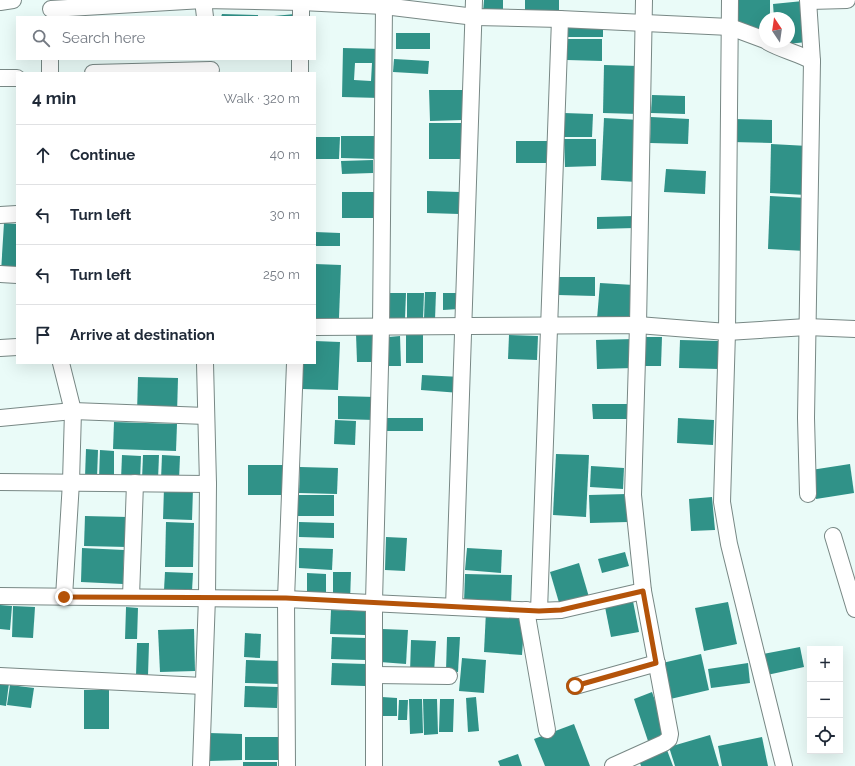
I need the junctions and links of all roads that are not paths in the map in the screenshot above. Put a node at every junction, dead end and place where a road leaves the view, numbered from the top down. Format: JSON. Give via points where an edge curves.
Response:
{"nodes":[{"id":1,"x":13,"y":0,"type":"edge"},
{"id":2,"x":203,"y":0,"type":"edge"},
{"id":3,"x":474,"y":0,"type":"edge"},
{"id":4,"x":644,"y":0,"type":"edge"},
{"id":5,"x":730,"y":0,"type":"edge"},
{"id":6,"x":808,"y":0,"type":"edge"},
{"id":7,"x":847,"y":0,"type":"edge"},
{"id":8,"x":0,"y":2,"type":"edge"},
{"id":9,"x":384,"y":6,"type":"junction"},
{"id":10,"x":50,"y":9,"type":"edge"},
{"id":11,"x":301,"y":10,"type":"edge"},
{"id":12,"x":205,"y":16,"type":"edge"},
{"id":13,"x":475,"y":17,"type":"junction"},
{"id":14,"x":560,"y":19,"type":"junction"},
{"id":15,"x":642,"y":22,"type":"junction"},
{"id":16,"x":730,"y":27,"type":"junction"},
{"id":17,"x":759,"y":38,"type":"edge"},
{"id":18,"x":783,"y":48,"type":"edge"},
{"id":19,"x":50,"y":60,"type":"edge"},
{"id":20,"x":300,"y":60,"type":"edge"},
{"id":21,"x":812,"y":61,"type":"junction"},
{"id":22,"x":211,"y":67,"type":"edge"},
{"id":23,"x":50,"y":72,"type":"edge"},
{"id":24,"x":113,"y":72,"type":"edge"},
{"id":25,"x":300,"y":72,"type":"edge"},
{"id":26,"x":0,"y":78,"type":"edge"},
{"id":27,"x":16,"y":78,"type":"edge"},
{"id":28,"x":16,"y":214,"type":"edge"},
{"id":29,"x":0,"y":215,"type":"edge"},
{"id":30,"x":0,"y":274,"type":"edge"},
{"id":31,"x":16,"y":275,"type":"edge"},
{"id":32,"x":638,"y":325,"type":"junction"},
{"id":33,"x":549,"y":326,"type":"junction"},
{"id":34,"x":316,"y":327,"type":"edge"},
{"id":35,"x":381,"y":327,"type":"junction"},
{"id":36,"x":465,"y":327,"type":"junction"},
{"id":37,"x":807,"y":327,"type":"junction"},
{"id":38,"x":855,"y":329,"type":"edge"},
{"id":39,"x":727,"y":332,"type":"junction"},
{"id":40,"x":16,"y":347,"type":"edge"},
{"id":41,"x":0,"y":348,"type":"edge"},
{"id":42,"x":61,"y":364,"type":"edge"},
{"id":43,"x":205,"y":364,"type":"edge"},
{"id":44,"x":295,"y":364,"type":"edge"},
{"id":45,"x":73,"y":411,"type":"junction"},
{"id":46,"x":206,"y":416,"type":"junction"},
{"id":47,"x":0,"y":418,"type":"edge"},
{"id":48,"x":0,"y":482,"type":"edge"},
{"id":49,"x":71,"y":482,"type":"junction"},
{"id":50,"x":135,"y":483,"type":"junction"},
{"id":51,"x":208,"y":484,"type":"junction"},
{"id":52,"x":808,"y":494,"type":"dead end"},
{"id":53,"x":833,"y":536,"type":"dead end"},
{"id":54,"x":643,"y":591,"type":"junction"},
{"id":55,"x":0,"y":596,"type":"edge"},
{"id":56,"x":64,"y":597,"type":"junction"},
{"id":57,"x":207,"y":597,"type":"junction"},
{"id":58,"x":131,"y":598,"type":"junction"},
{"id":59,"x":286,"y":598,"type":"junction"},
{"id":60,"x":374,"y":602,"type":"junction"},
{"id":61,"x":454,"y":607,"type":"junction"},
{"id":62,"x":855,"y":609,"type":"edge"},
{"id":63,"x":533,"y":610,"type":"junction"},
{"id":64,"x":656,"y":663,"type":"junction"},
{"id":65,"x":375,"y":675,"type":"junction"},
{"id":66,"x":0,"y":676,"type":"edge"},
{"id":67,"x":450,"y":676,"type":"dead end"},
{"id":68,"x":203,"y":686,"type":"junction"},
{"id":69,"x":575,"y":686,"type":"dead end"},
{"id":70,"x":547,"y":730,"type":"dead end"},
{"id":71,"x":201,"y":766,"type":"edge"},
{"id":72,"x":287,"y":766,"type":"edge"},
{"id":73,"x":374,"y":766,"type":"edge"},
{"id":74,"x":613,"y":766,"type":"edge"},
{"id":75,"x":784,"y":766,"type":"edge"}],
"edges":[{"from":1,"to":8,"type":"street"},
{"from":2,"to":10,"type":"street"},
{"from":2,"to":11,"type":"street"},
{"from":2,"to":12,"type":"street"},
{"from":3,"to":13,"type":"street"},
{"from":4,"to":15,"type":"street"},
{"from":5,"to":16,"type":"street"},
{"from":6,"to":7,"type":"street"},
{"from":6,"to":21,"type":"street"},
{"from":9,"to":11,"type":"street"},
{"from":9,"to":13,"type":"street"},
{"from":9,"to":35,"type":"street"},
{"from":13,"to":14,"type":"street"},
{"from":13,"to":36,"type":"street"},
{"from":14,"to":15,"type":"street"},
{"from":14,"to":33,"type":"street"},
{"from":15,"to":16,"type":"street"},
{"from":15,"to":32,"type":"street"},
{"from":16,"to":17,"type":"street"},
{"from":16,"to":39,"type":"street"},
{"from":18,"to":21,"type":"street"},
{"from":19,"to":23,"type":"street"},
{"from":20,"to":25,"type":"street"},
{"from":21,"to":37,"type":"street"},
{"from":22,"to":24,"type":"street"},
{"from":26,"to":27,"type":"street"},
{"from":28,"to":29,"type":"street"},
{"from":30,"to":31,"type":"street"},
{"from":32,"to":33,"type":"street"},
{"from":32,"to":39,"type":"street"},
{"from":32,"to":54,"type":"street","via":[[633,495]]},
{"from":33,"to":36,"type":"street"},
{"from":33,"to":63,"type":"street"},
{"from":34,"to":35,"type":"street"},
{"from":35,"to":36,"type":"street"},
{"from":35,"to":60,"type":"street"},
{"from":36,"to":61,"type":"street"},
{"from":37,"to":38,"type":"street"},
{"from":37,"to":39,"type":"street"},
{"from":37,"to":52,"type":"street"},
{"from":39,"to":75,"type":"street","via":[[722,502],[724,523]]},
{"from":40,"to":41,"type":"street"},
{"from":42,"to":45,"type":"street"},
{"from":43,"to":46,"type":"street"},
{"from":44,"to":59,"type":"street"},
{"from":45,"to":46,"type":"street"},
{"from":45,"to":47,"type":"street"},
{"from":45,"to":49,"type":"street"},
{"from":46,"to":51,"type":"street"},
{"from":48,"to":49,"type":"street"},
{"from":49,"to":50,"type":"street"},
{"from":49,"to":56,"type":"street"},
{"from":50,"to":51,"type":"street"},
{"from":50,"to":58,"type":"street"},
{"from":51,"to":57,"type":"street"},
{"from":53,"to":62,"type":"street"},
{"from":54,"to":63,"type":"street","via":[[561,610]]},
{"from":54,"to":64,"type":"street"},
{"from":55,"to":56,"type":"street"},
{"from":56,"to":58,"type":"street"},
{"from":57,"to":58,"type":"street"},
{"from":57,"to":59,"type":"street"},
{"from":57,"to":68,"type":"street"},
{"from":59,"to":60,"type":"street"},
{"from":59,"to":72,"type":"street"},
{"from":60,"to":61,"type":"street"},
{"from":60,"to":65,"type":"street"},
{"from":61,"to":63,"type":"street"},
{"from":63,"to":70,"type":"street"},
{"from":64,"to":69,"type":"street"},
{"from":64,"to":74,"type":"street","via":[[670,734],[668,739]]},
{"from":65,"to":67,"type":"street"},
{"from":65,"to":73,"type":"street"},
{"from":66,"to":68,"type":"street"},
{"from":68,"to":71,"type":"street"}]}
